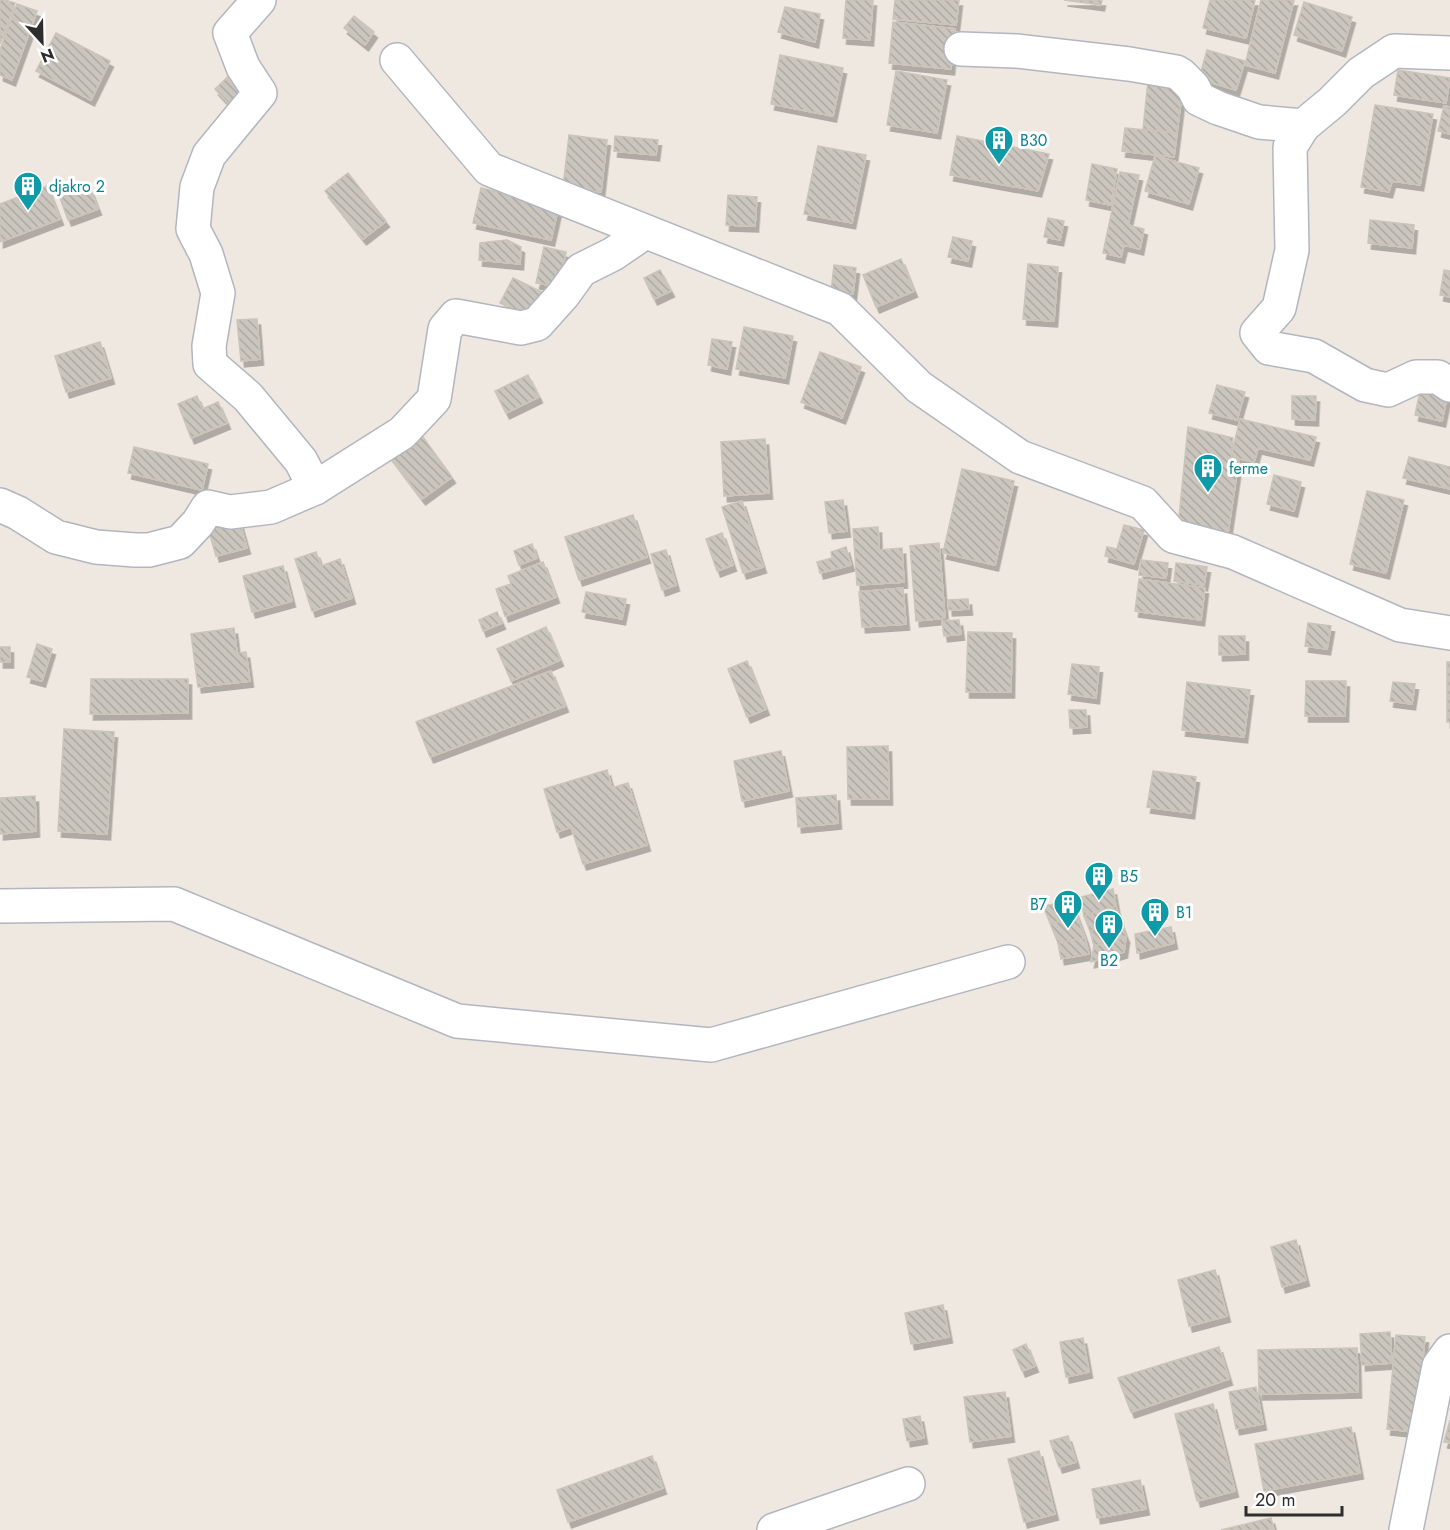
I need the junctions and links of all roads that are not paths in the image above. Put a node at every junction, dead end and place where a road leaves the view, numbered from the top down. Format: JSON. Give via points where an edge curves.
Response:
{"nodes":[{"id":1,"x":259,"y":0,"type":"edge"},
{"id":2,"x":961,"y":49,"type":"dead end"},
{"id":3,"x":1450,"y":53,"type":"edge"},
{"id":4,"x":397,"y":60,"type":"dead end"},
{"id":5,"x":1303,"y":126,"type":"junction"},
{"id":6,"x":645,"y":232,"type":"junction"},
{"id":7,"x":1450,"y":385,"type":"edge"},
{"id":8,"x":315,"y":488,"type":"junction"},
{"id":9,"x":0,"y":505,"type":"edge"},
{"id":10,"x":1450,"y":633,"type":"edge"},
{"id":11,"x":0,"y":906,"type":"edge"},
{"id":12,"x":1008,"y":962,"type":"dead end"},
{"id":13,"x":1450,"y":1351,"type":"edge"},
{"id":14,"x":908,"y":1484,"type":"dead end"},
{"id":15,"x":774,"y":1530,"type":"edge"},
{"id":16,"x":1406,"y":1530,"type":"edge"}],
"edges":[{"from":1,"to":8,"type":"street","via":[[231,33],[243,67],[260,93],[209,155],[197,187],[193,229],[206,254],[218,293],[209,346],[210,364],[248,397],[301,461]]},
{"from":2,"to":5,"type":"street","via":[[1016,51],[1176,72],[1193,87],[1199,99],[1218,108],[1259,122]]},
{"from":3,"to":5,"type":"street","via":[[1394,51],[1361,73]]},
{"from":4,"to":6,"type":"street","via":[[489,170]]},
{"from":5,"to":7,"type":"street","via":[[1290,147],[1293,250],[1279,308],[1257,333],[1269,348],[1314,356],[1365,385],[1388,390],[1416,378],[1438,377]]},
{"from":6,"to":8,"type":"street","via":[[581,270],[537,324],[521,328],[456,316],[445,329],[434,399],[402,433]]},
{"from":6,"to":10,"type":"street","via":[[840,309],[919,387],[1020,456],[1143,503],[1173,536],[1233,552],[1400,625]]},
{"from":8,"to":9,"type":"street","via":[[271,507],[230,513],[208,507],[180,542],[149,550],[96,547],[56,537]]},
{"from":11,"to":12,"type":"street","via":[[174,904],[457,1021],[711,1046]]},
{"from":13,"to":16,"type":"street","via":[[1439,1366]]},
{"from":14,"to":15,"type":"street"}]}
